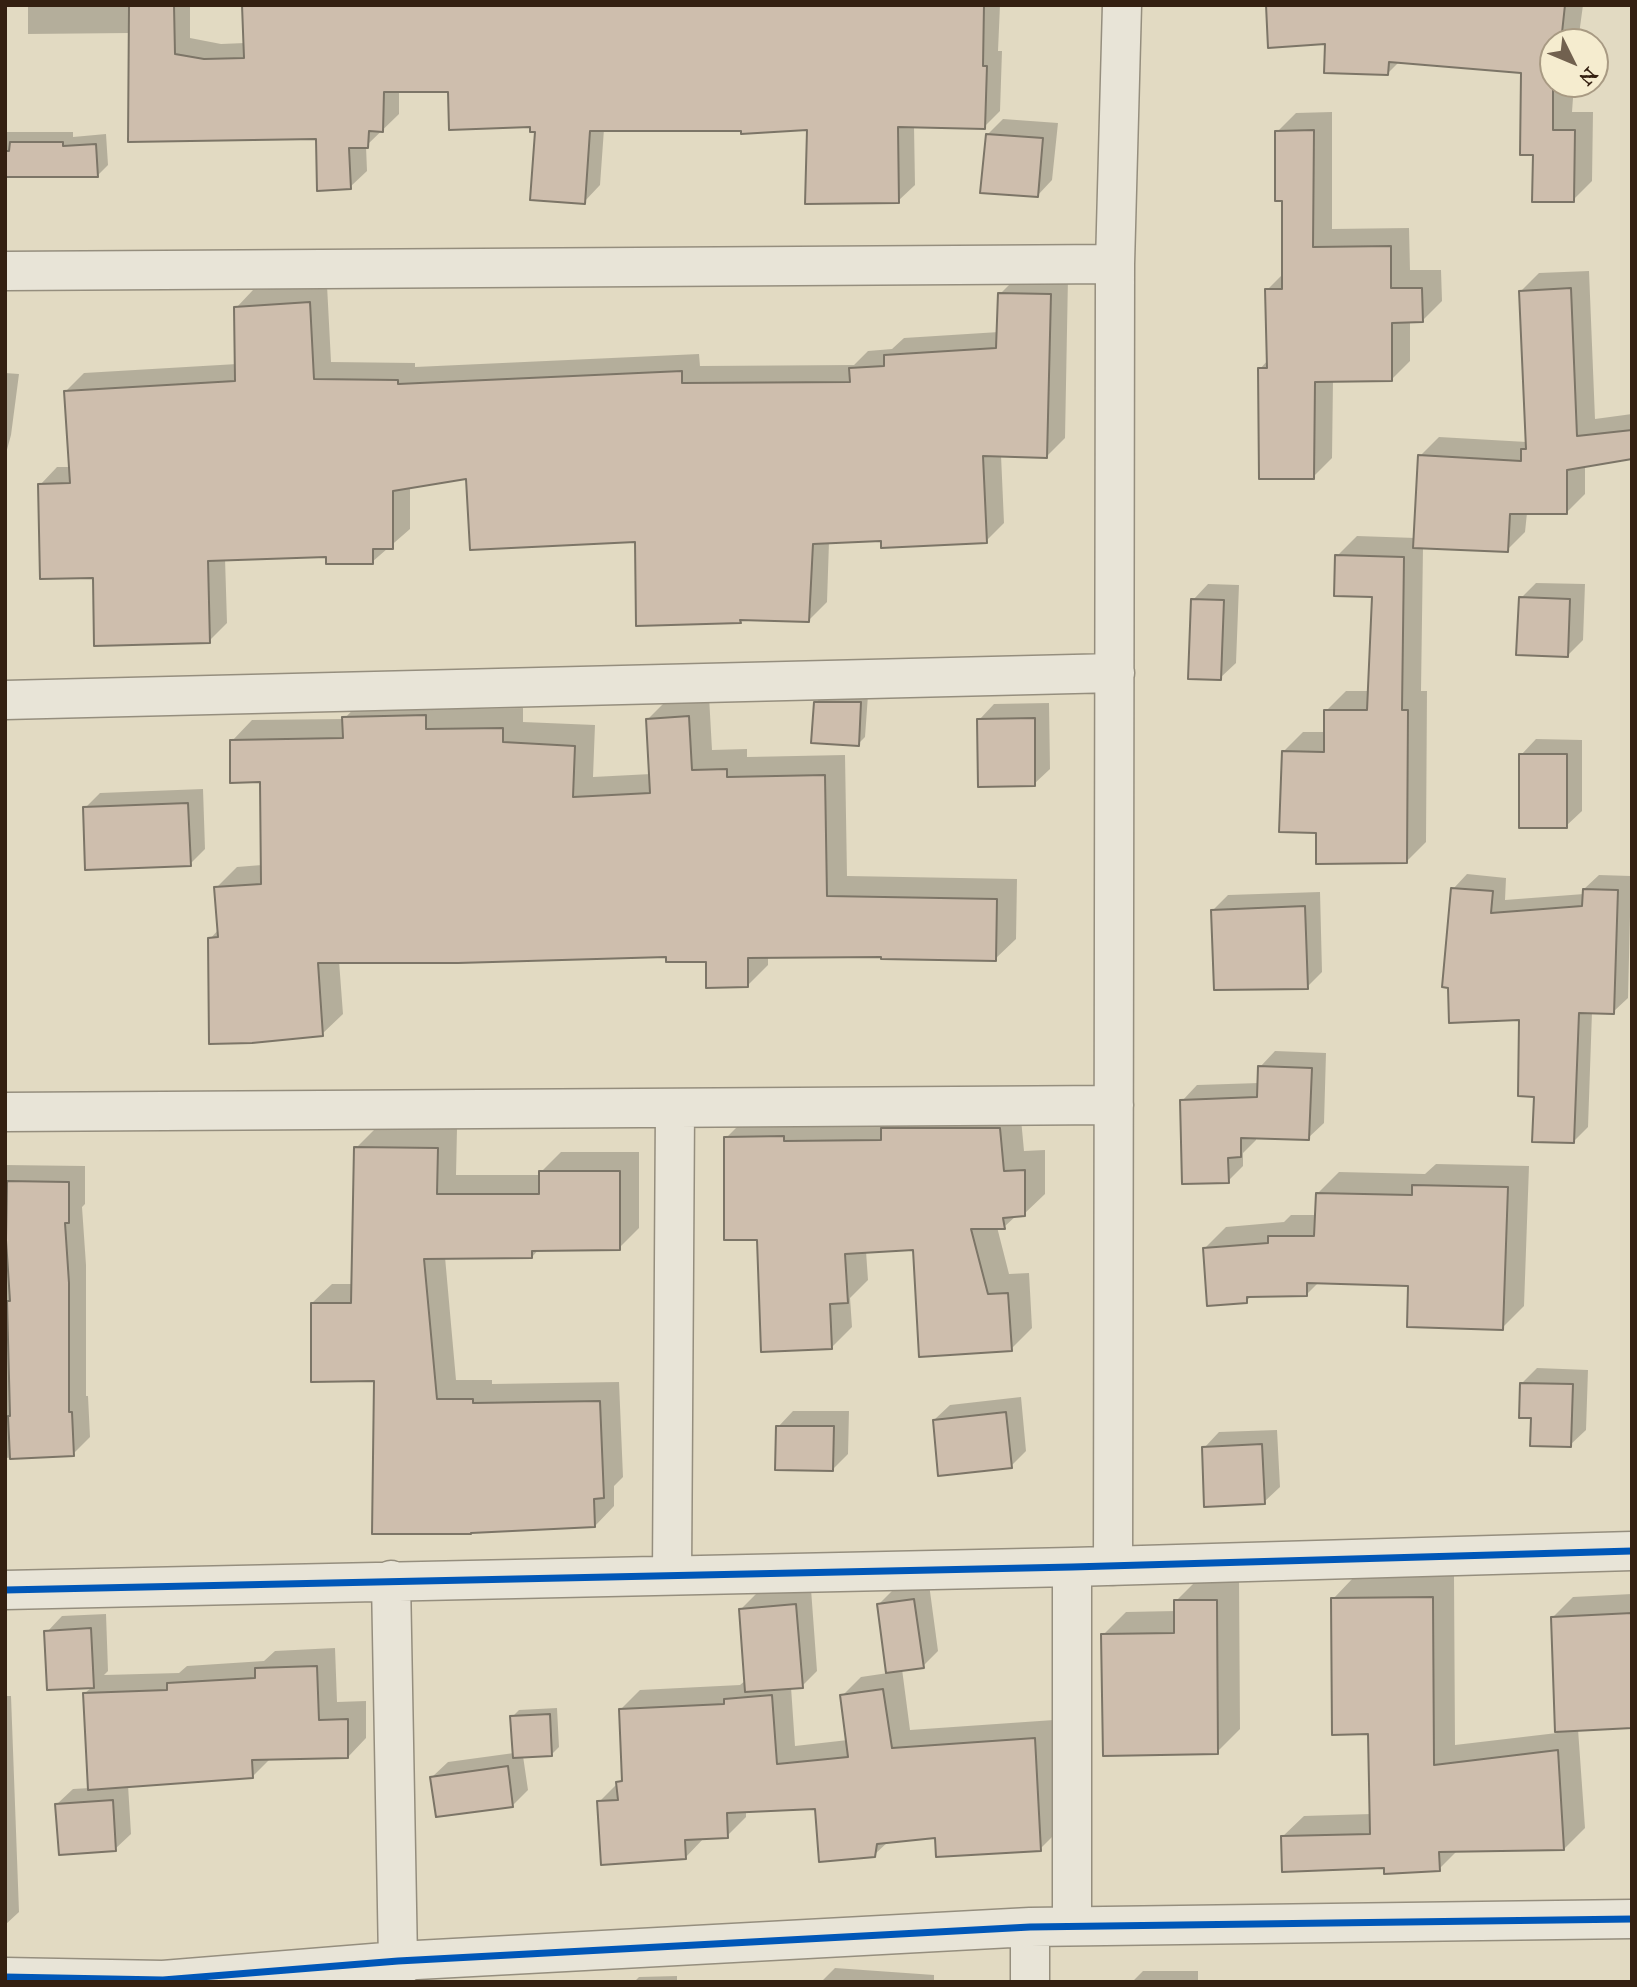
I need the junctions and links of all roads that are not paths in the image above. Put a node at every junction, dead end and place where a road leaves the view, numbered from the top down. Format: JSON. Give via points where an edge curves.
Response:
{"nodes":[{"id":1,"x":1122,"y":5,"type":"edge"},
{"id":2,"x":1115,"y":264,"type":"junction"},
{"id":3,"x":5,"y":271,"type":"edge"},
{"id":4,"x":1115,"y":673,"type":"junction"},
{"id":5,"x":5,"y":700,"type":"edge"},
{"id":6,"x":1114,"y":1105,"type":"junction"},
{"id":7,"x":675,"y":1108,"type":"junction"},
{"id":8,"x":5,"y":1112,"type":"edge"},
{"id":9,"x":1632,"y":1551,"type":"edge"},
{"id":10,"x":1113,"y":1566,"type":"junction"},
{"id":11,"x":1072,"y":1567,"type":"junction"},
{"id":12,"x":673,"y":1575,"type":"junction"},
{"id":13,"x":391,"y":1580,"type":"junction"},
{"id":14,"x":5,"y":1590,"type":"edge"},
{"id":15,"x":1632,"y":1919,"type":"edge"},
{"id":16,"x":1072,"y":1926,"type":"junction"},
{"id":17,"x":1030,"y":1927,"type":"junction"},
{"id":18,"x":397,"y":1971,"type":"edge"},
{"id":19,"x":5,"y":1977,"type":"edge"},
{"id":20,"x":52,"y":1980,"type":"edge"},
{"id":21,"x":1030,"y":1982,"type":"edge"}],
"edges":[{"from":1,"to":2,"type":"street"},
{"from":2,"to":3,"type":"street"},
{"from":2,"to":4,"type":"street"},
{"from":4,"to":5,"type":"street"},
{"from":4,"to":6,"type":"street"},
{"from":6,"to":7,"type":"street"},
{"from":6,"to":10,"type":"street"},
{"from":7,"to":8,"type":"street"},
{"from":7,"to":12,"type":"street"},
{"from":9,"to":10,"type":"street"},
{"from":10,"to":11,"type":"street"},
{"from":11,"to":12,"type":"street"},
{"from":11,"to":16,"type":"street"},
{"from":12,"to":13,"type":"street"},
{"from":13,"to":14,"type":"street"},
{"from":13,"to":18,"type":"street"},
{"from":15,"to":16,"type":"street"},
{"from":16,"to":17,"type":"street"},
{"from":17,"to":18,"type":"street"},
{"from":17,"to":21,"type":"street"},
{"from":18,"to":20,"type":"street"},
{"from":19,"to":20,"type":"street"}]}
